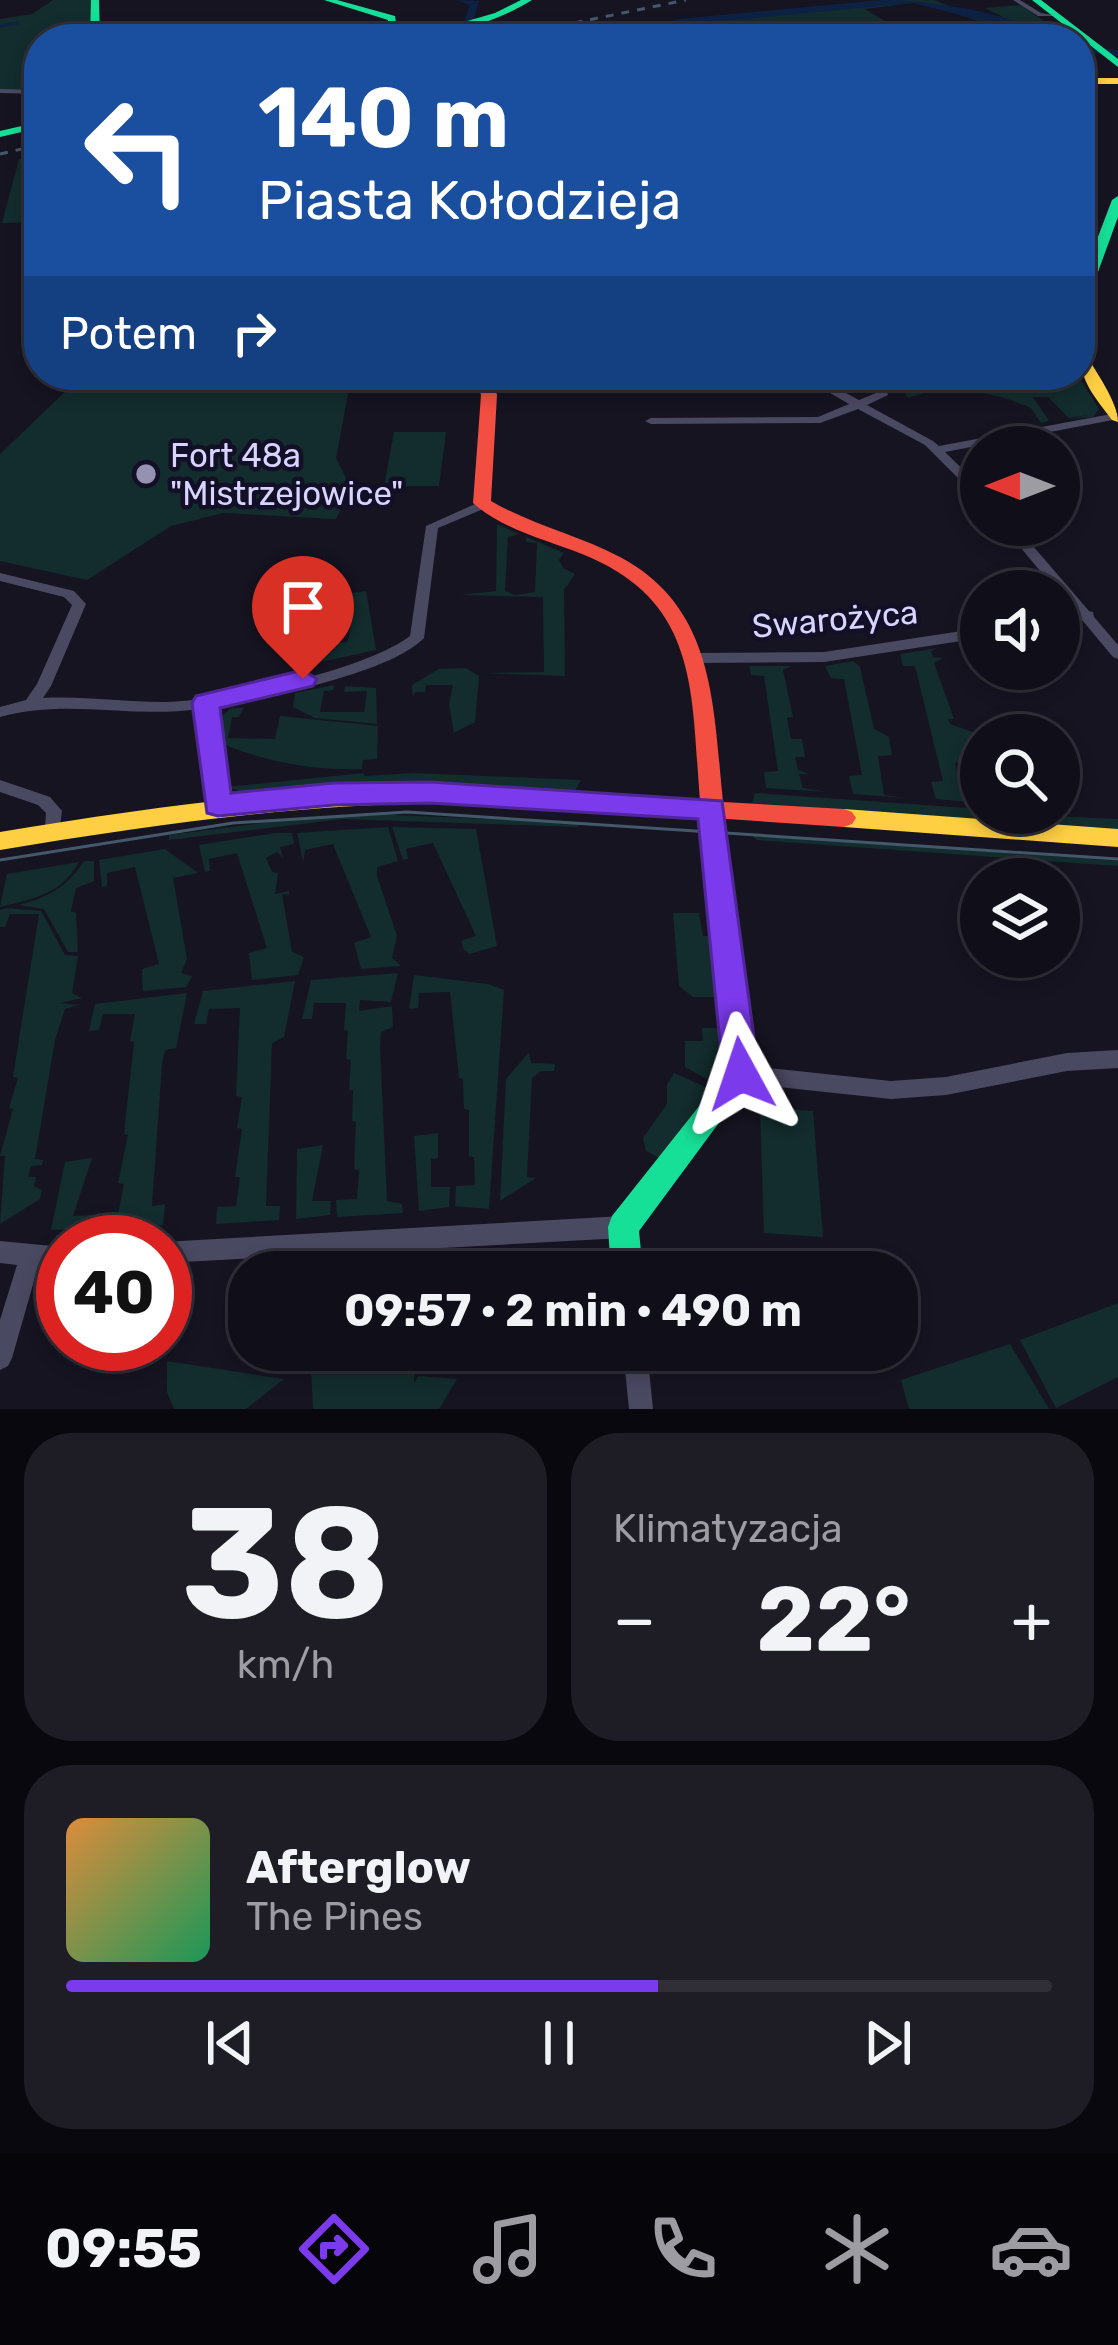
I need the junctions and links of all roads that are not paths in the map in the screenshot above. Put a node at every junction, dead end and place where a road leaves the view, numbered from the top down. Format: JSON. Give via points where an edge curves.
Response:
{"nodes":[{"id":1,"x":328,"y":0,"type":"edge"},
{"id":2,"x":1016,"y":0,"type":"edge"},
{"id":3,"x":1036,"y":0,"type":"edge"},
{"id":4,"x":522,"y":4,"type":"edge"},
{"id":5,"x":1055,"y":16,"type":"junction"},
{"id":6,"x":393,"y":24,"type":"edge"},
{"id":7,"x":463,"y":24,"type":"edge"},
{"id":8,"x":1066,"y":24,"type":"edge"},
{"id":9,"x":1118,"y":200,"type":"edge"},
{"id":10,"x":1095,"y":262,"type":"edge"},
{"id":11,"x":1095,"y":387,"type":"edge"},
{"id":12,"x":488,"y":390,"type":"edge"},
{"id":13,"x":833,"y":390,"type":"edge"},
{"id":14,"x":882,"y":390,"type":"edge"},
{"id":15,"x":861,"y":404,"type":"junction"},
{"id":16,"x":1118,"y":417,"type":"edge"},
{"id":17,"x":651,"y":421,"type":"dead end"},
{"id":18,"x":939,"y":450,"type":"junction"},
{"id":19,"x":960,"y":472,"type":"edge"},
{"id":20,"x":484,"y":505,"type":"junction"},
{"id":21,"x":1027,"y":546,"type":"edge"},
{"id":22,"x":0,"y":577,"type":"edge"},
{"id":23,"x":1088,"y":615,"type":"junction"},
{"id":24,"x":1080,"y":616,"type":"edge"},
{"id":25,"x":960,"y":636,"type":"edge"},
{"id":26,"x":1118,"y":654,"type":"edge"},
{"id":27,"x":695,"y":658,"type":"junction"},
{"id":28,"x":27,"y":703,"type":"junction"},
{"id":29,"x":206,"y":703,"type":"junction"},
{"id":30,"x":0,"y":712,"type":"edge"},
{"id":31,"x":0,"y":786,"type":"edge"},
{"id":32,"x":218,"y":805,"type":"junction"},
{"id":33,"x":712,"y":808,"type":"junction"},
{"id":34,"x":53,"y":830,"type":"junction"},
{"id":35,"x":0,"y":833,"type":"edge"},
{"id":36,"x":1118,"y":838,"type":"edge"},
{"id":37,"x":1118,"y":1060,"type":"edge"},
{"id":38,"x":741,"y":1074,"type":"junction"},
{"id":39,"x":623,"y":1227,"type":"junction"},
{"id":40,"x":192,"y":1251,"type":"edge"},
{"id":41,"x":625,"y":1251,"type":"edge"},
{"id":42,"x":0,"y":1252,"type":"edge"},
{"id":43,"x":30,"y":1257,"type":"junction"},
{"id":44,"x":36,"y":1257,"type":"edge"},
{"id":45,"x":0,"y":1358,"type":"edge"},
{"id":46,"x":637,"y":1371,"type":"edge"},
{"id":47,"x":641,"y":1409,"type":"edge"}],
"edges":[{"from":1,"to":6,"type":"main road"},
{"from":2,"to":5,"type":"street"},
{"from":3,"to":5,"type":"main road"},
{"from":4,"to":7,"type":"main road"},
{"from":5,"to":8,"type":"main road"},
{"from":9,"to":10,"type":"main road"},
{"from":11,"to":16,"type":"main road"},
{"from":12,"to":20,"type":"main road"},
{"from":13,"to":15,"type":"street"},
{"from":14,"to":15,"type":"street"},
{"from":15,"to":17,"type":"street","via":[[820,420]]},
{"from":15,"to":18,"type":"street"},
{"from":16,"to":18,"type":"street"},
{"from":18,"to":19,"type":"street"},
{"from":20,"to":27,"type":"main road","via":[[654,582],[682,613]]},
{"from":20,"to":29,"type":"street","via":[[432,526],[415,644],[380,662]]},
{"from":21,"to":23,"type":"street"},
{"from":22,"to":28,"type":"street","via":[[69,593],[79,604],[44,686]]},
{"from":23,"to":24,"type":"street"},
{"from":23,"to":26,"type":"street"},
{"from":25,"to":27,"type":"street","name":"Swarożyca","via":[[824,657]]},
{"from":27,"to":33,"type":"main road"},
{"from":28,"to":29,"type":"street"},
{"from":28,"to":30,"type":"street"},
{"from":29,"to":32,"type":"street"},
{"from":31,"to":34,"type":"street","via":[[52,807]]},
{"from":32,"to":33,"type":"main road","via":[[430,792]]},
{"from":32,"to":34,"type":"main road"},
{"from":33,"to":36,"type":"main road"},
{"from":33,"to":38,"type":"main road"},
{"from":34,"to":35,"type":"main road"},
{"from":37,"to":38,"type":"street","via":[[891,1090]]},
{"from":38,"to":39,"type":"main road"},
{"from":39,"to":40,"type":"street"},
{"from":39,"to":41,"type":"main road"},
{"from":42,"to":43,"type":"street"},
{"from":43,"to":44,"type":"street"},
{"from":43,"to":45,"type":"street"},
{"from":46,"to":47,"type":"street"}]}
